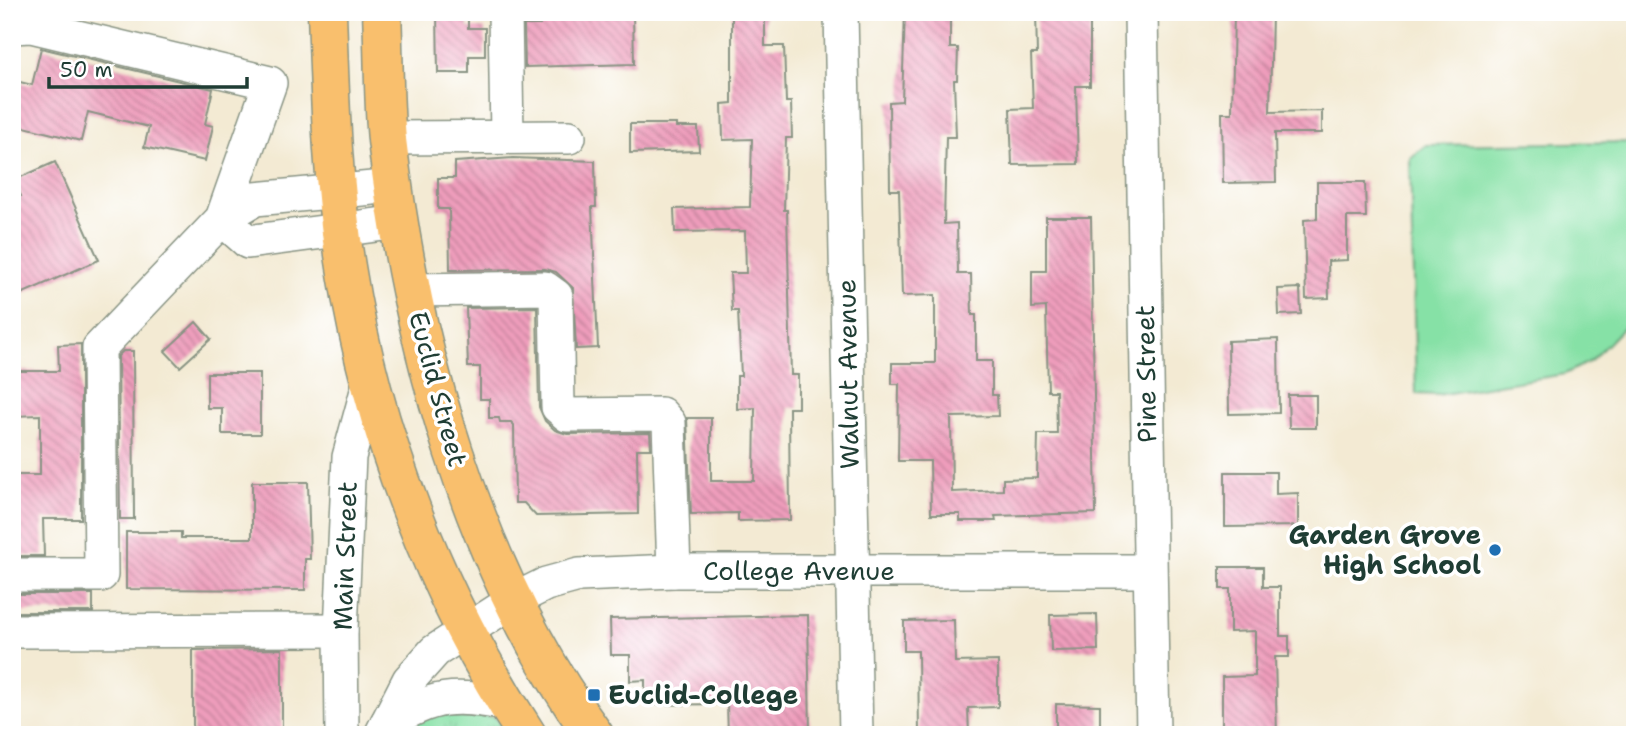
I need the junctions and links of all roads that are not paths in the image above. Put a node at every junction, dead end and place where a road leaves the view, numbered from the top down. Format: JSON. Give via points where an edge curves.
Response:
{"nodes":[{"id":1,"x":327,"y":12,"type":"edge"},
{"id":2,"x":382,"y":12,"type":"edge"},
{"id":3,"x":505,"y":12,"type":"edge"},
{"id":4,"x":841,"y":12,"type":"edge"},
{"id":5,"x":1141,"y":12,"type":"edge"},
{"id":6,"x":12,"y":27,"type":"edge"},
{"id":7,"x":569,"y":136,"type":"dead end"},
{"id":8,"x":507,"y":137,"type":"junction"},
{"id":9,"x":387,"y":138,"type":"junction"},
{"id":10,"x":337,"y":193,"type":"junction"},
{"id":11,"x":397,"y":204,"type":"junction"},
{"id":12,"x":222,"y":219,"type":"junction"},
{"id":13,"x":341,"y":230,"type":"junction"},
{"id":14,"x":411,"y":290,"type":"junction"},
{"id":15,"x":370,"y":380,"type":"junction"},
{"id":16,"x":674,"y":571,"type":"junction"},
{"id":17,"x":852,"y":571,"type":"junction"},
{"id":18,"x":1149,"y":571,"type":"junction"},
{"id":19,"x":12,"y":575,"type":"edge"},
{"id":20,"x":514,"y":600,"type":"junction"},
{"id":21,"x":341,"y":630,"type":"junction"},
{"id":22,"x":12,"y":631,"type":"edge"},
{"id":23,"x":464,"y":632,"type":"junction"},
{"id":24,"x":517,"y":720,"type":"edge"},
{"id":25,"x":384,"y":729,"type":"edge"},
{"id":26,"x":342,"y":735,"type":"edge"},
{"id":27,"x":594,"y":735,"type":"edge"},
{"id":28,"x":856,"y":735,"type":"edge"},
{"id":29,"x":1153,"y":735,"type":"edge"}],
"edges":[{"from":1,"to":10,"type":"main road"},
{"from":2,"to":9,"type":"main road","name":"Euclid Street"},
{"from":3,"to":8,"type":"street"},
{"from":4,"to":17,"type":"street","name":"Walnut Avenue"},
{"from":5,"to":18,"type":"street","name":"Pine Street"},
{"from":6,"to":12,"type":"street","via":[[31,26],[270,83]]},
{"from":7,"to":8,"type":"street"},
{"from":8,"to":9,"type":"street"},
{"from":9,"to":11,"type":"main road","name":"Euclid Street"},
{"from":10,"to":11,"type":"street"},
{"from":10,"to":12,"type":"street","via":[[255,199]]},
{"from":10,"to":13,"type":"main road"},
{"from":11,"to":13,"type":"street"},
{"from":11,"to":14,"type":"main road","name":"Euclid Street"},
{"from":12,"to":13,"type":"street","via":[[248,242]]},
{"from":12,"to":19,"type":"street","via":[[99,348],[102,575]]},
{"from":13,"to":15,"type":"main road"},
{"from":14,"to":16,"type":"street","via":[[545,288],[556,296],[558,407],[567,415],[661,414],[669,423]]},
{"from":14,"to":20,"type":"main road","name":"Euclid Street","via":[[435,396],[463,481]]},
{"from":15,"to":21,"type":"street","name":"Main Street","via":[[350,444]]},
{"from":15,"to":23,"type":"main road","via":[[415,515]]},
{"from":16,"to":17,"type":"street","name":"College Avenue"},
{"from":16,"to":20,"type":"street","name":"College Avenue","via":[[579,575]]},
{"from":17,"to":18,"type":"street","name":"College Avenue"},
{"from":17,"to":28,"type":"street","name":"Walnut Avenue"},
{"from":18,"to":29,"type":"street","name":"Pine Street"},
{"from":20,"to":23,"type":"street","name":"College Avenue"},
{"from":20,"to":27,"type":"main road","name":"Euclid Street","via":[[561,690]]},
{"from":21,"to":22,"type":"street"},
{"from":21,"to":26,"type":"street","name":"Main Street"},
{"from":23,"to":24,"type":"main road"},
{"from":23,"to":25,"type":"street","via":[[423,660]]},
{"from":24,"to":25,"type":"street","via":[[459,697],[421,703]]}]}
